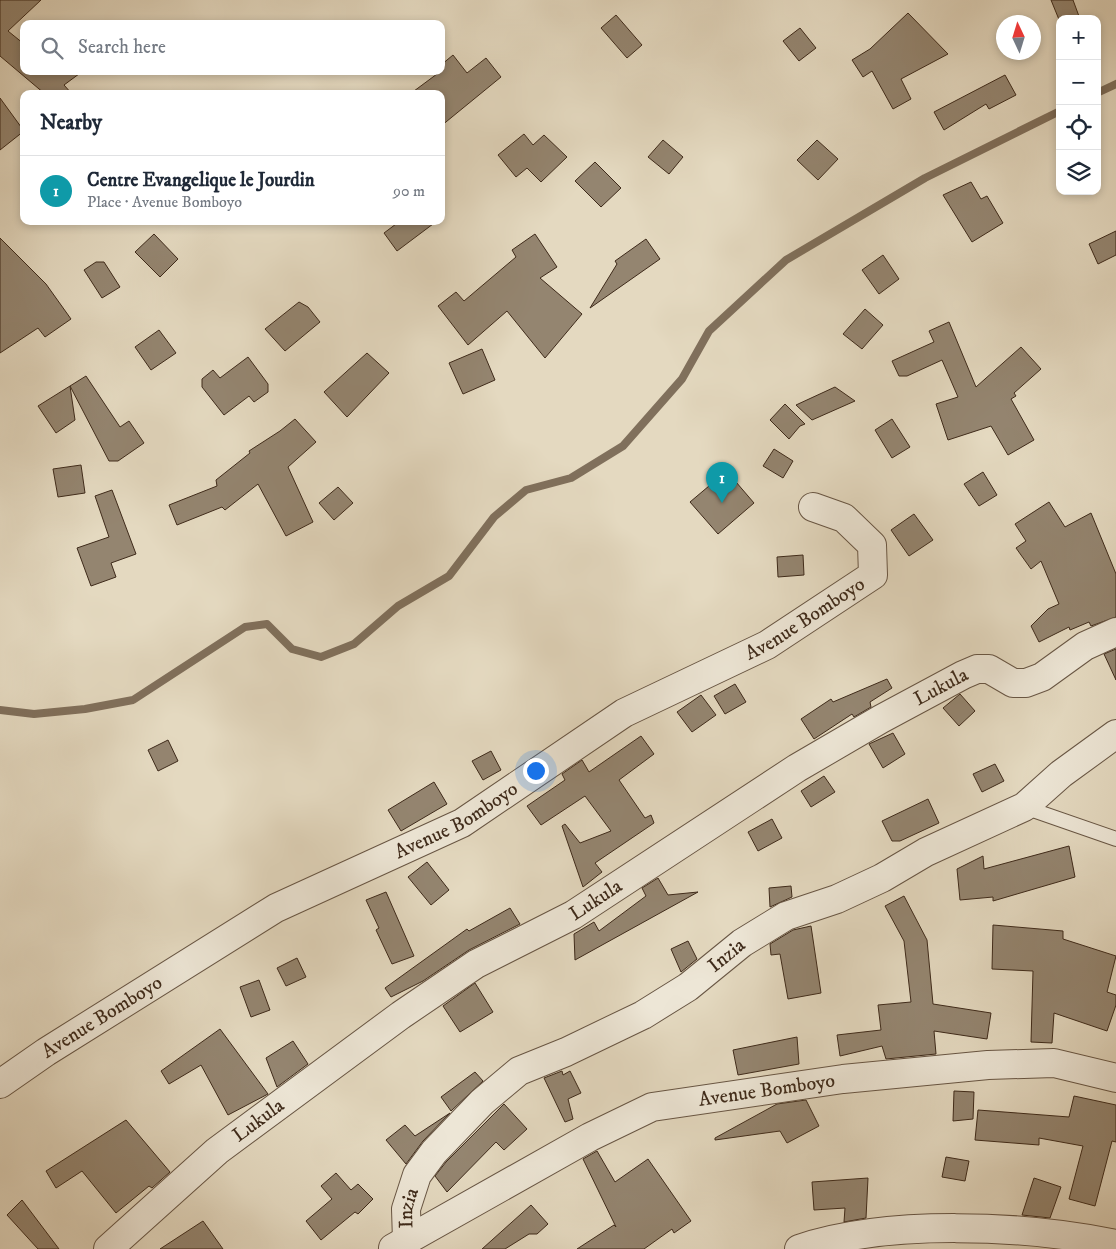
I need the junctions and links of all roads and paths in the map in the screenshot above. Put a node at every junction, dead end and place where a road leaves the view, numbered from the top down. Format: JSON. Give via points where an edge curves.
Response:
{"nodes":[{"id":1,"x":814,"y":507,"type":"dead end"},
{"id":2,"x":1116,"y":632,"type":"edge"},
{"id":3,"x":1116,"y":734,"type":"edge"},
{"id":4,"x":1024,"y":808,"type":"junction"},
{"id":5,"x":1116,"y":839,"type":"edge"},
{"id":6,"x":1116,"y":1078,"type":"edge"},
{"id":7,"x":0,"y":1084,"type":"edge"},
{"id":8,"x":399,"y":1244,"type":"edge"},
{"id":9,"x":1116,"y":1244,"type":"edge"},
{"id":10,"x":108,"y":1249,"type":"edge"},
{"id":11,"x":799,"y":1249,"type":"edge"}],
"edges":[{"from":1,"to":7,"type":"street","name":"Avenue Bomboyo","via":[[844,518],[872,545],[873,575],[767,645],[624,713],[462,823],[276,908]]},
{"from":2,"to":10,"type":"street","name":"Lukula","via":[[1084,646],[1042,677],[1026,683],[1013,683],[989,669],[977,669],[963,675],[797,768],[573,915],[476,964],[401,1015],[217,1151]]},
{"from":3,"to":4,"type":"street","name":"Inzia","via":[[1061,774]]},
{"from":4,"to":5,"type":"lane"},
{"from":4,"to":8,"type":"street","name":"Inzia","via":[[926,852],[837,899],[786,916],[742,943],[688,987],[643,1015],[519,1072],[482,1102],[434,1152],[417,1176]]},
{"from":6,"to":8,"type":"street","name":"Avenue Bomboyo","via":[[1054,1063],[988,1065],[843,1079],[652,1107],[590,1137]]},
{"from":9,"to":11,"type":"street","via":[[1088,1238],[986,1229],[910,1230],[827,1239]]}]}
